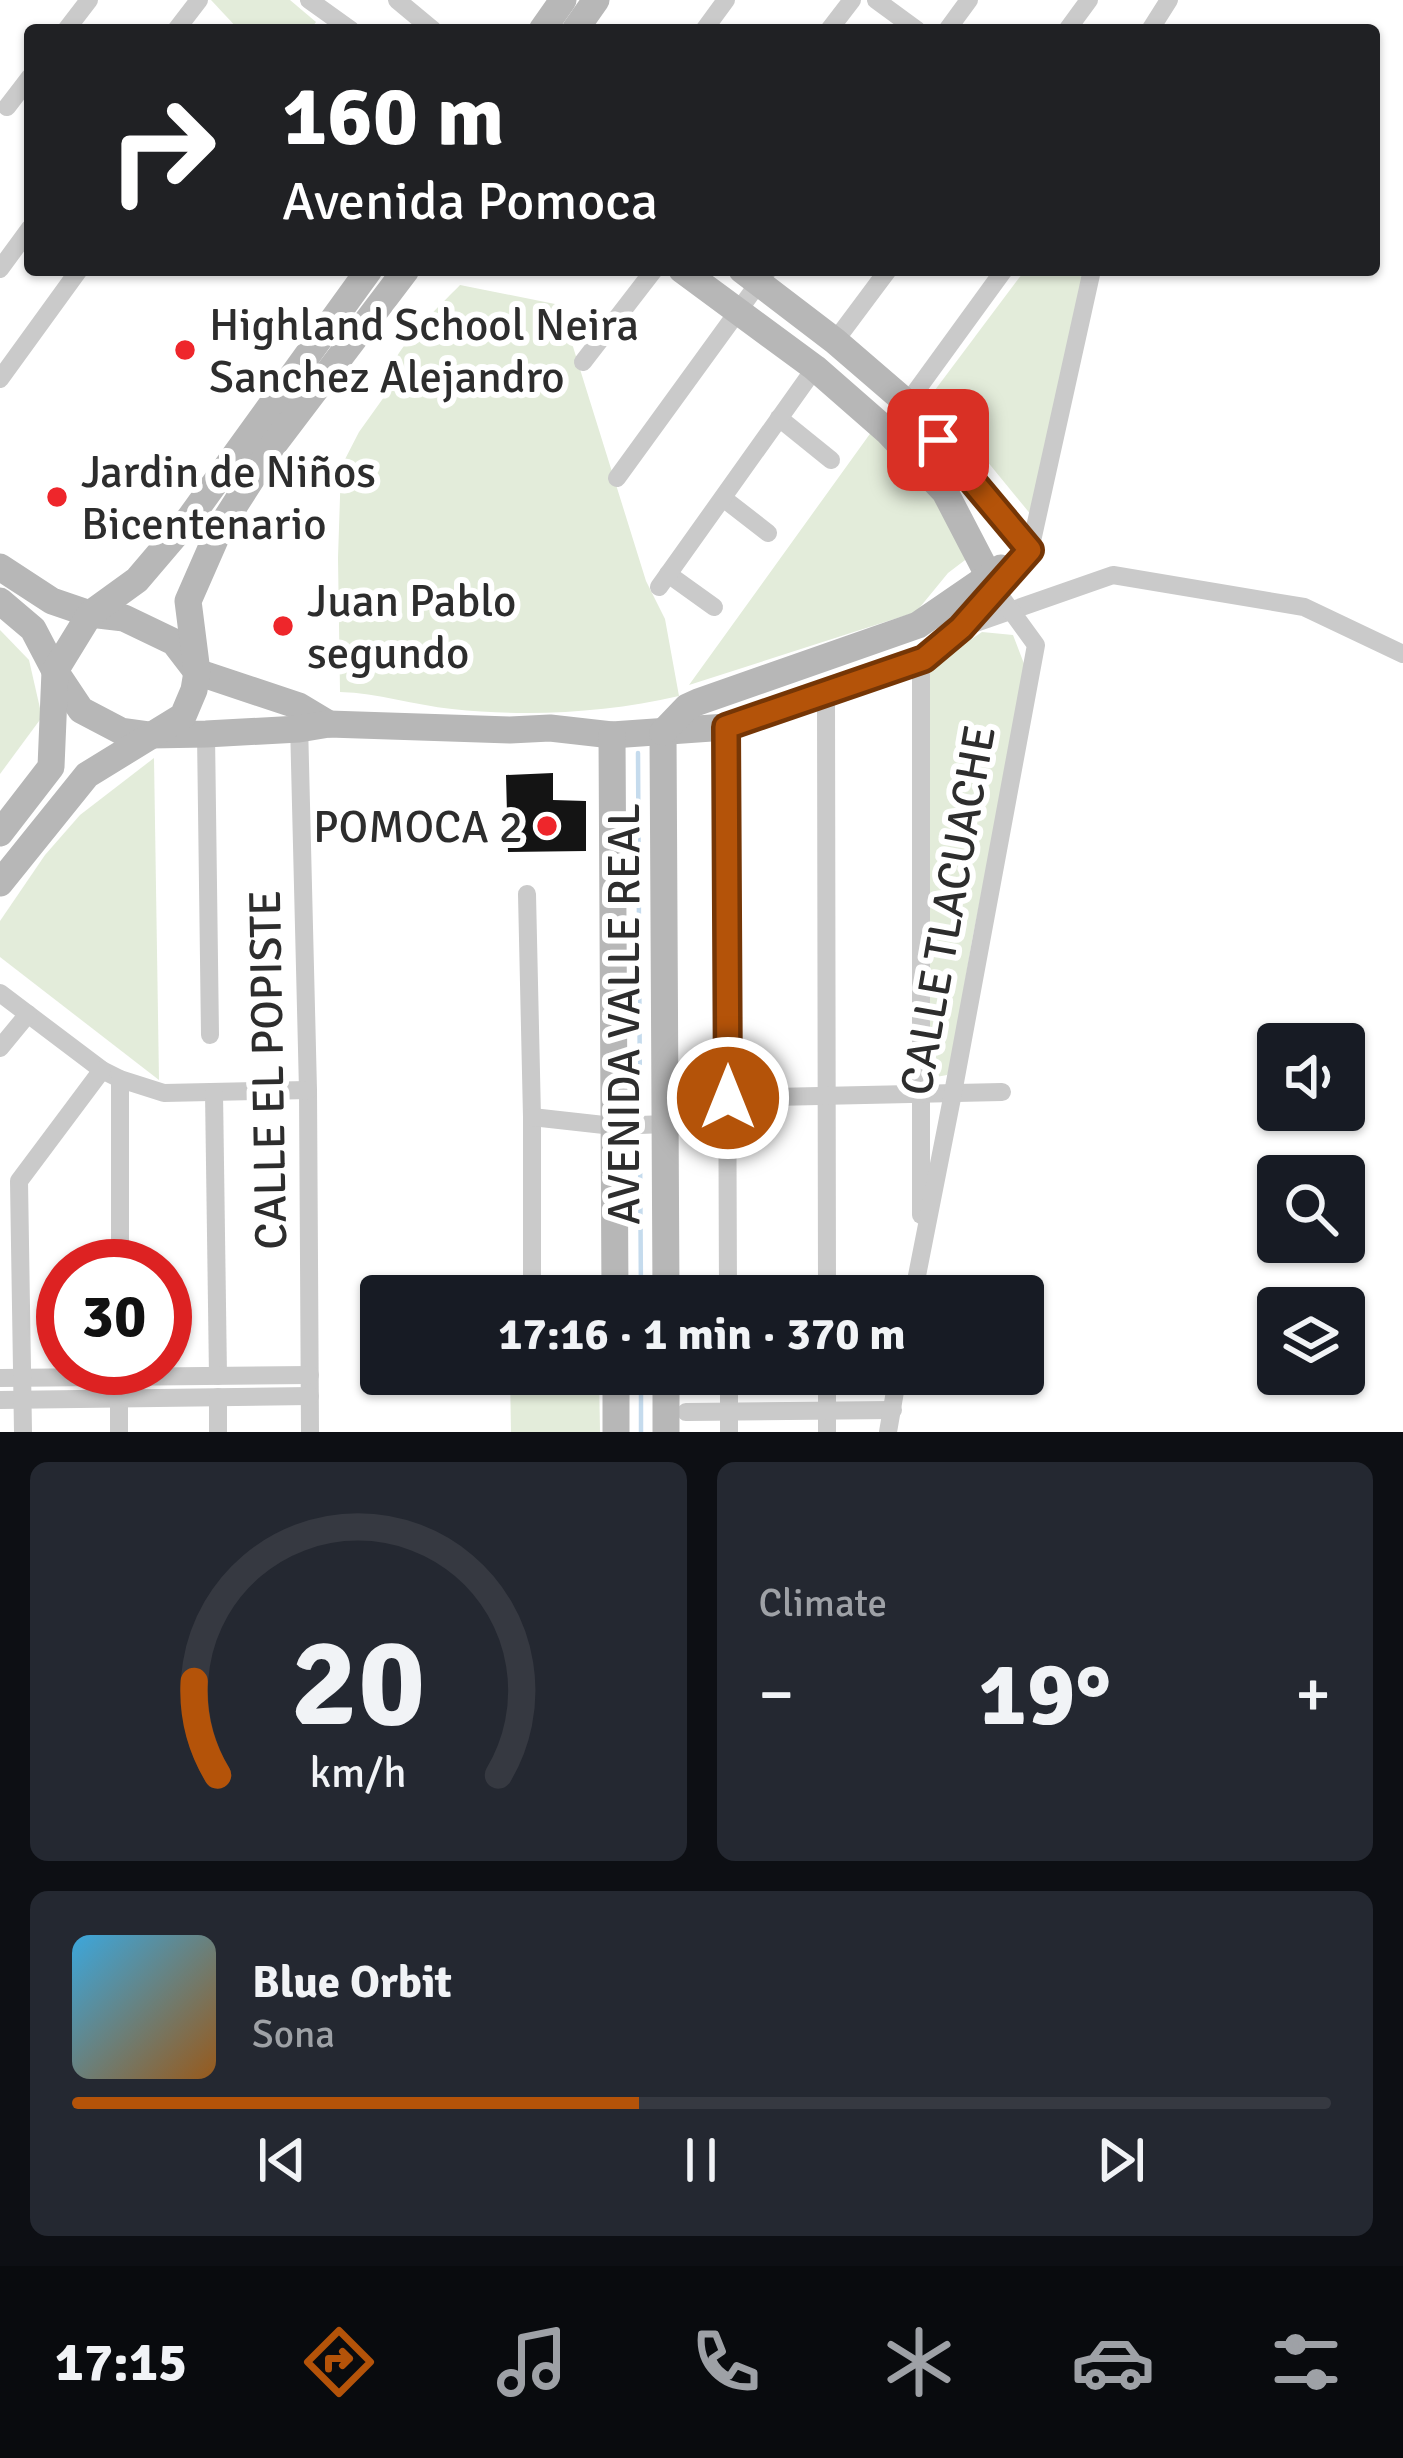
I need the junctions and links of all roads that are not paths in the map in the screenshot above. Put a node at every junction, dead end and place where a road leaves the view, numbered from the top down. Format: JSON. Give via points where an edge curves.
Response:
{"nodes":[{"id":1,"x":89,"y":0,"type":"edge"},
{"id":2,"x":200,"y":0,"type":"edge"},
{"id":3,"x":309,"y":0,"type":"edge"},
{"id":4,"x":397,"y":0,"type":"edge"},
{"id":5,"x":852,"y":0,"type":"edge"},
{"id":6,"x":877,"y":0,"type":"edge"},
{"id":7,"x":71,"y":24,"type":"edge"},
{"id":8,"x":181,"y":24,"type":"edge"},
{"id":9,"x":343,"y":24,"type":"edge"},
{"id":10,"x":426,"y":24,"type":"edge"},
{"id":11,"x":834,"y":24,"type":"edge"},
{"id":12,"x":909,"y":24,"type":"edge"},
{"id":13,"x":24,"y":85,"type":"edge"},
{"id":14,"x":7,"y":107,"type":"dead end"},
{"id":15,"x":24,"y":236,"type":"edge"},
{"id":16,"x":0,"y":269,"type":"edge"},
{"id":17,"x":75,"y":276,"type":"edge"},
{"id":18,"x":365,"y":276,"type":"edge"},
{"id":19,"x":402,"y":276,"type":"edge"},
{"id":20,"x":650,"y":276,"type":"edge"},
{"id":21,"x":690,"y":276,"type":"edge"},
{"id":22,"x":755,"y":276,"type":"edge"},
{"id":23,"x":758,"y":276,"type":"edge"},
{"id":24,"x":884,"y":276,"type":"edge"},
{"id":25,"x":1000,"y":276,"type":"edge"},
{"id":26,"x":1091,"y":276,"type":"edge"},
{"id":27,"x":344,"y":304,"type":"junction"},
{"id":28,"x":740,"y":313,"type":"junction"},
{"id":29,"x":368,"y":322,"type":"junction"},
{"id":30,"x":835,"y":341,"type":"junction"},
{"id":31,"x":584,"y":362,"type":"dead end"},
{"id":32,"x":815,"y":368,"type":"junction"},
{"id":33,"x":0,"y":379,"type":"edge"},
{"id":34,"x":907,"y":403,"type":"junction"},
{"id":35,"x":779,"y":418,"type":"junction"},
{"id":36,"x":887,"y":430,"type":"junction"},
{"id":37,"x":831,"y":460,"type":"dead end"},
{"id":38,"x":617,"y":478,"type":"dead end"},
{"id":39,"x":723,"y":498,"type":"junction"},
{"id":40,"x":768,"y":533,"type":"dead end"},
{"id":41,"x":1030,"y":550,"type":"junction"},
{"id":42,"x":0,"y":567,"type":"edge"},
{"id":43,"x":999,"y":593,"type":"junction"},
{"id":44,"x":0,"y":602,"type":"edge"},
{"id":45,"x":714,"y":608,"type":"dead end"},
{"id":46,"x":90,"y":614,"type":"junction"},
{"id":47,"x":953,"y":617,"type":"junction"},
{"id":48,"x":1403,"y":654,"type":"edge"},
{"id":49,"x":920,"y":660,"type":"junction"},
{"id":50,"x":55,"y":671,"type":"junction"},
{"id":51,"x":197,"y":672,"type":"junction"},
{"id":52,"x":826,"y":692,"type":"junction"},
{"id":53,"x":299,"y":718,"type":"junction"},
{"id":54,"x":726,"y":727,"type":"junction"},
{"id":55,"x":663,"y":732,"type":"junction"},
{"id":56,"x":206,"y":734,"type":"junction"},
{"id":57,"x":150,"y":735,"type":"junction"},
{"id":58,"x":612,"y":735,"type":"junction"},
{"id":59,"x":0,"y":833,"type":"edge"},
{"id":60,"x":0,"y":883,"type":"edge"},
{"id":61,"x":526,"y":894,"type":"dead end"},
{"id":62,"x":0,"y":993,"type":"edge"},
{"id":63,"x":28,"y":1013,"type":"junction"},
{"id":64,"x":210,"y":1035,"type":"dead end"},
{"id":65,"x":0,"y":1048,"type":"edge"},
{"id":66,"x":111,"y":1075,"type":"junction"},
{"id":67,"x":308,"y":1090,"type":"junction"},
{"id":68,"x":214,"y":1092,"type":"junction"},
{"id":69,"x":1002,"y":1092,"type":"dead end"},
{"id":70,"x":921,"y":1094,"type":"junction"},
{"id":71,"x":953,"y":1094,"type":"junction"},
{"id":72,"x":828,"y":1096,"type":"junction"},
{"id":73,"x":728,"y":1098,"type":"junction"},
{"id":74,"x":685,"y":1099,"type":"dead end"},
{"id":75,"x":532,"y":1117,"type":"junction"},
{"id":76,"x":666,"y":1124,"type":"junction"},
{"id":77,"x":614,"y":1126,"type":"junction"},
{"id":78,"x":119,"y":1239,"type":"edge"},
{"id":79,"x":920,"y":1256,"type":"junction"},
{"id":80,"x":532,"y":1275,"type":"edge"},
{"id":81,"x":615,"y":1275,"type":"edge"},
{"id":82,"x":666,"y":1275,"type":"edge"},
{"id":83,"x":728,"y":1275,"type":"edge"},
{"id":84,"x":827,"y":1275,"type":"edge"},
{"id":85,"x":917,"y":1275,"type":"edge"},
{"id":86,"x":192,"y":1375,"type":"edge"},
{"id":87,"x":310,"y":1375,"type":"junction"},
{"id":88,"x":218,"y":1376,"type":"junction"},
{"id":89,"x":36,"y":1377,"type":"edge"},
{"id":90,"x":0,"y":1378,"type":"edge"},
{"id":91,"x":22,"y":1378,"type":"junction"},
{"id":92,"x":616,"y":1395,"type":"edge"},
{"id":93,"x":729,"y":1395,"type":"edge"},
{"id":94,"x":827,"y":1395,"type":"edge"},
{"id":95,"x":894,"y":1395,"type":"edge"},
{"id":96,"x":310,"y":1396,"type":"junction"},
{"id":97,"x":218,"y":1397,"type":"junction"},
{"id":98,"x":119,"y":1399,"type":"junction"},
{"id":99,"x":0,"y":1400,"type":"edge"},
{"id":100,"x":22,"y":1400,"type":"junction"},
{"id":101,"x":827,"y":1410,"type":"junction"},
{"id":102,"x":892,"y":1410,"type":"junction"},
{"id":103,"x":729,"y":1411,"type":"junction"},
{"id":104,"x":676,"y":1422,"type":"edge"},
{"id":105,"x":23,"y":1432,"type":"edge"},
{"id":106,"x":119,"y":1432,"type":"edge"},
{"id":107,"x":218,"y":1432,"type":"edge"},
{"id":108,"x":310,"y":1432,"type":"edge"},
{"id":109,"x":616,"y":1432,"type":"edge"},
{"id":110,"x":729,"y":1432,"type":"edge"},
{"id":111,"x":827,"y":1432,"type":"edge"},
{"id":112,"x":888,"y":1432,"type":"edge"}],
"edges":[{"from":1,"to":7,"type":"street"},
{"from":2,"to":8,"type":"street"},
{"from":3,"to":9,"type":"street"},
{"from":4,"to":10,"type":"street"},
{"from":5,"to":11,"type":"street"},
{"from":6,"to":12,"type":"street"},
{"from":13,"to":14,"type":"street"},
{"from":15,"to":16,"type":"street"},
{"from":17,"to":33,"type":"street"},
{"from":18,"to":27,"type":"street"},
{"from":19,"to":29,"type":"street"},
{"from":20,"to":31,"type":"street"},
{"from":21,"to":28,"type":"street"},
{"from":22,"to":28,"type":"street"},
{"from":23,"to":30,"type":"street"},
{"from":24,"to":30,"type":"street"},
{"from":25,"to":34,"type":"street"},
{"from":26,"to":41,"type":"street"},
{"from":27,"to":29,"type":"street"},
{"from":27,"to":46,"type":"street","via":[[189,519],[137,580]]},
{"from":28,"to":32,"type":"street"},
{"from":28,"to":38,"type":"street"},
{"from":29,"to":51,"type":"street","via":[[220,528],[188,601]]},
{"from":30,"to":34,"type":"street"},
{"from":32,"to":35,"type":"street"},
{"from":32,"to":36,"type":"street"},
{"from":34,"to":36,"type":"street"},
{"from":34,"to":41,"type":"street"},
{"from":35,"to":37,"type":"street"},
{"from":35,"to":39,"type":"street"},
{"from":36,"to":43,"type":"street","via":[[945,493]]},
{"from":39,"to":40,"type":"street"},
{"from":39,"to":45,"type":"street","via":[[664,580]]},
{"from":41,"to":43,"type":"street"},
{"from":42,"to":46,"type":"street","via":[[52,602]]},
{"from":43,"to":47,"type":"street"},
{"from":43,"to":47,"type":"street"},
{"from":43,"to":48,"type":"street","via":[[1113,575],[1304,607]]},
{"from":43,"to":71,"type":"street","name":"CALLE TLACUACHE","via":[[1036,645]]},
{"from":44,"to":50,"type":"street","via":[[33,628]]},
{"from":46,"to":50,"type":"street"},
{"from":46,"to":51,"type":"street","via":[[124,618],[174,642]]},
{"from":47,"to":49,"type":"street"},
{"from":47,"to":55,"type":"street","via":[[698,702]]},
{"from":49,"to":52,"type":"street"},
{"from":49,"to":70,"type":"street","name":"CALLE TLACUACHE"},
{"from":50,"to":57,"type":"street","via":[[81,710],[121,731]]},
{"from":50,"to":59,"type":"street","via":[[50,767]]},
{"from":51,"to":53,"type":"street"},
{"from":51,"to":57,"type":"street","via":[[183,716]]},
{"from":52,"to":54,"type":"street"},
{"from":52,"to":72,"type":"street"},
{"from":53,"to":56,"type":"street"},
{"from":53,"to":58,"type":"street"},
{"from":53,"to":67,"type":"street","name":"CALLE EL POPISTE"},
{"from":54,"to":55,"type":"street"},
{"from":54,"to":73,"type":"street"},
{"from":55,"to":58,"type":"street"},
{"from":55,"to":76,"type":"street","name":"AVENIDA VALLE REAL"},
{"from":56,"to":57,"type":"street"},
{"from":56,"to":64,"type":"street"},
{"from":57,"to":60,"type":"street","via":[[87,775]]},
{"from":58,"to":77,"type":"street","name":"AVENIDA VALLE REAL"},
{"from":61,"to":75,"type":"street"},
{"from":62,"to":63,"type":"street"},
{"from":63,"to":65,"type":"street"},
{"from":63,"to":66,"type":"street"},
{"from":66,"to":68,"type":"street","via":[[164,1093]]},
{"from":66,"to":78,"type":"street"},
{"from":66,"to":91,"type":"street","via":[[19,1181]]},
{"from":67,"to":68,"type":"street"},
{"from":67,"to":87,"type":"street","name":"CALLE EL POPISTE"},
{"from":68,"to":88,"type":"street"},
{"from":69,"to":71,"type":"street"},
{"from":70,"to":71,"type":"street"},
{"from":70,"to":72,"type":"street"},
{"from":70,"to":79,"type":"street","name":"CALLE TLACUACHE"},
{"from":71,"to":79,"type":"street","name":"CALLE TLACUACHE"},
{"from":72,"to":73,"type":"street"},
{"from":72,"to":84,"type":"street"},
{"from":73,"to":74,"type":"street"},
{"from":73,"to":83,"type":"street"},
{"from":75,"to":77,"type":"street"},
{"from":75,"to":80,"type":"street"},
{"from":76,"to":77,"type":"street"},
{"from":76,"to":82,"type":"street","name":"AVENIDA VALLE REAL"},
{"from":77,"to":81,"type":"street","name":"AVENIDA VALLE REAL"},
{"from":79,"to":85,"type":"street","name":"CALLE TLACUACHE"},
{"from":86,"to":88,"type":"street"},
{"from":87,"to":88,"type":"street"},
{"from":87,"to":96,"type":"street","name":"CALLE EL POPISTE"},
{"from":89,"to":91,"type":"street"},
{"from":90,"to":91,"type":"street"},
{"from":91,"to":100,"type":"street"},
{"from":92,"to":109,"type":"street"},
{"from":93,"to":103,"type":"street"},
{"from":94,"to":101,"type":"street"},
{"from":95,"to":102,"type":"street"},
{"from":96,"to":97,"type":"street"},
{"from":96,"to":108,"type":"street","name":"CALLE EL POPISTE"},
{"from":97,"to":98,"type":"street"},
{"from":97,"to":107,"type":"street"},
{"from":98,"to":100,"type":"street"},
{"from":98,"to":106,"type":"street"},
{"from":99,"to":100,"type":"street"},
{"from":100,"to":105,"type":"street"},
{"from":101,"to":102,"type":"street"},
{"from":101,"to":103,"type":"street"},
{"from":101,"to":111,"type":"street"},
{"from":102,"to":112,"type":"street"},
{"from":103,"to":104,"type":"street"},
{"from":103,"to":110,"type":"street"}]}
